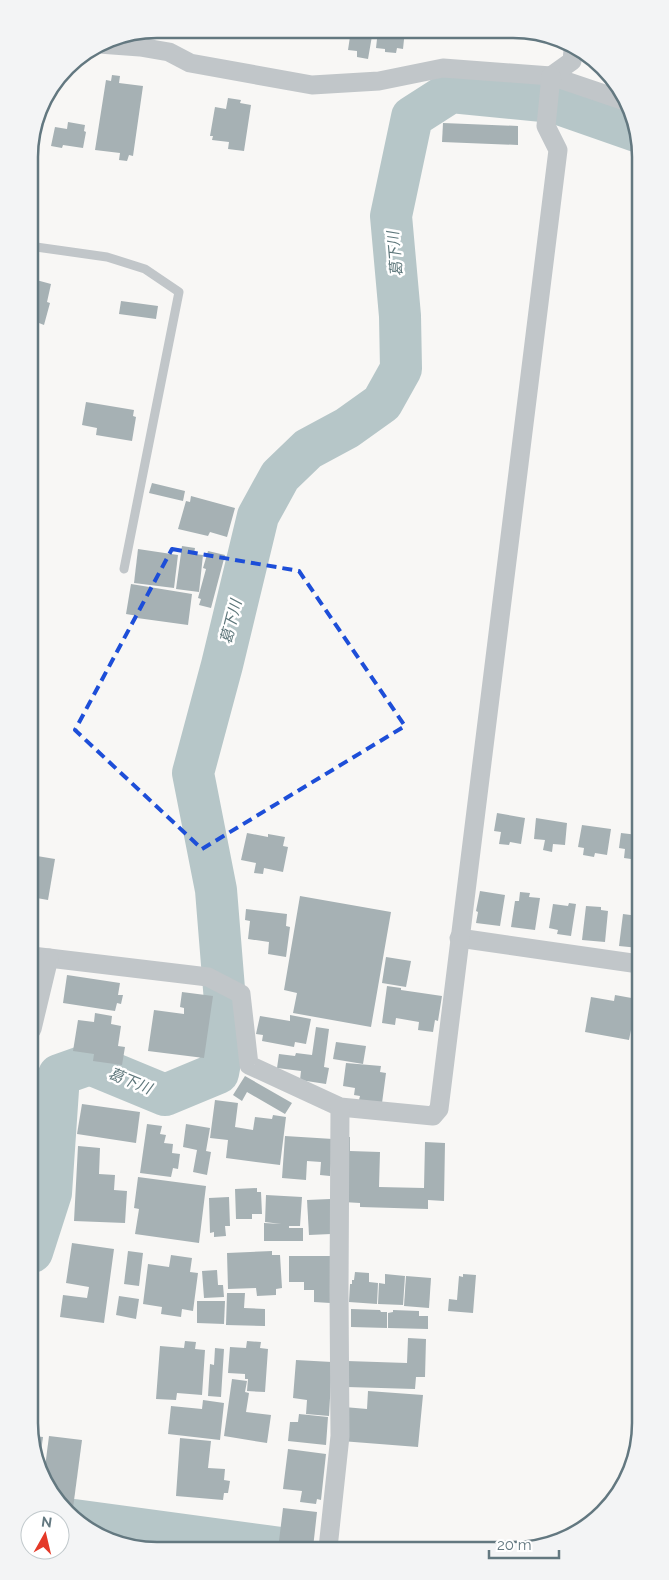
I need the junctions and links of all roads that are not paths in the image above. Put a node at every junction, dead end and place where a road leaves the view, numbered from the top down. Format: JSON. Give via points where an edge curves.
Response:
{"nodes":[{"id":1,"x":115,"y":45,"type":"edge"},
{"id":2,"x":573,"y":53,"type":"edge"},
{"id":3,"x":551,"y":76,"type":"junction"},
{"id":4,"x":616,"y":98,"type":"edge"},
{"id":5,"x":38,"y":247,"type":"edge"},
{"id":6,"x":124,"y":569,"type":"dead end"},
{"id":7,"x":459,"y":938,"type":"junction"},
{"id":8,"x":40,"y":957,"type":"edge"},
{"id":9,"x":631,"y":963,"type":"edge"},
{"id":10,"x":38,"y":975,"type":"edge"},
{"id":11,"x":340,"y":1107,"type":"junction"},
{"id":12,"x":329,"y":1542,"type":"edge"}],
"edges":[{"from":1,"to":3,"type":"street","via":[[169,52],[190,63],[312,85],[379,81],[443,68]]},
{"from":2,"to":3,"type":"street","via":[[572,61]]},
{"from":3,"to":4,"type":"street"},
{"from":3,"to":7,"type":"street","via":[[546,126],[558,150]]},
{"from":5,"to":6,"type":"lane","via":[[108,257],[145,270],[179,292]]},
{"from":7,"to":9,"type":"street"},
{"from":7,"to":11,"type":"street","via":[[439,1109],[434,1116]]},
{"from":8,"to":10,"type":"street"},
{"from":8,"to":11,"type":"street","via":[[208,977],[241,994],[249,1065]]},
{"from":11,"to":12,"type":"street","via":[[340,1436]]}]}
